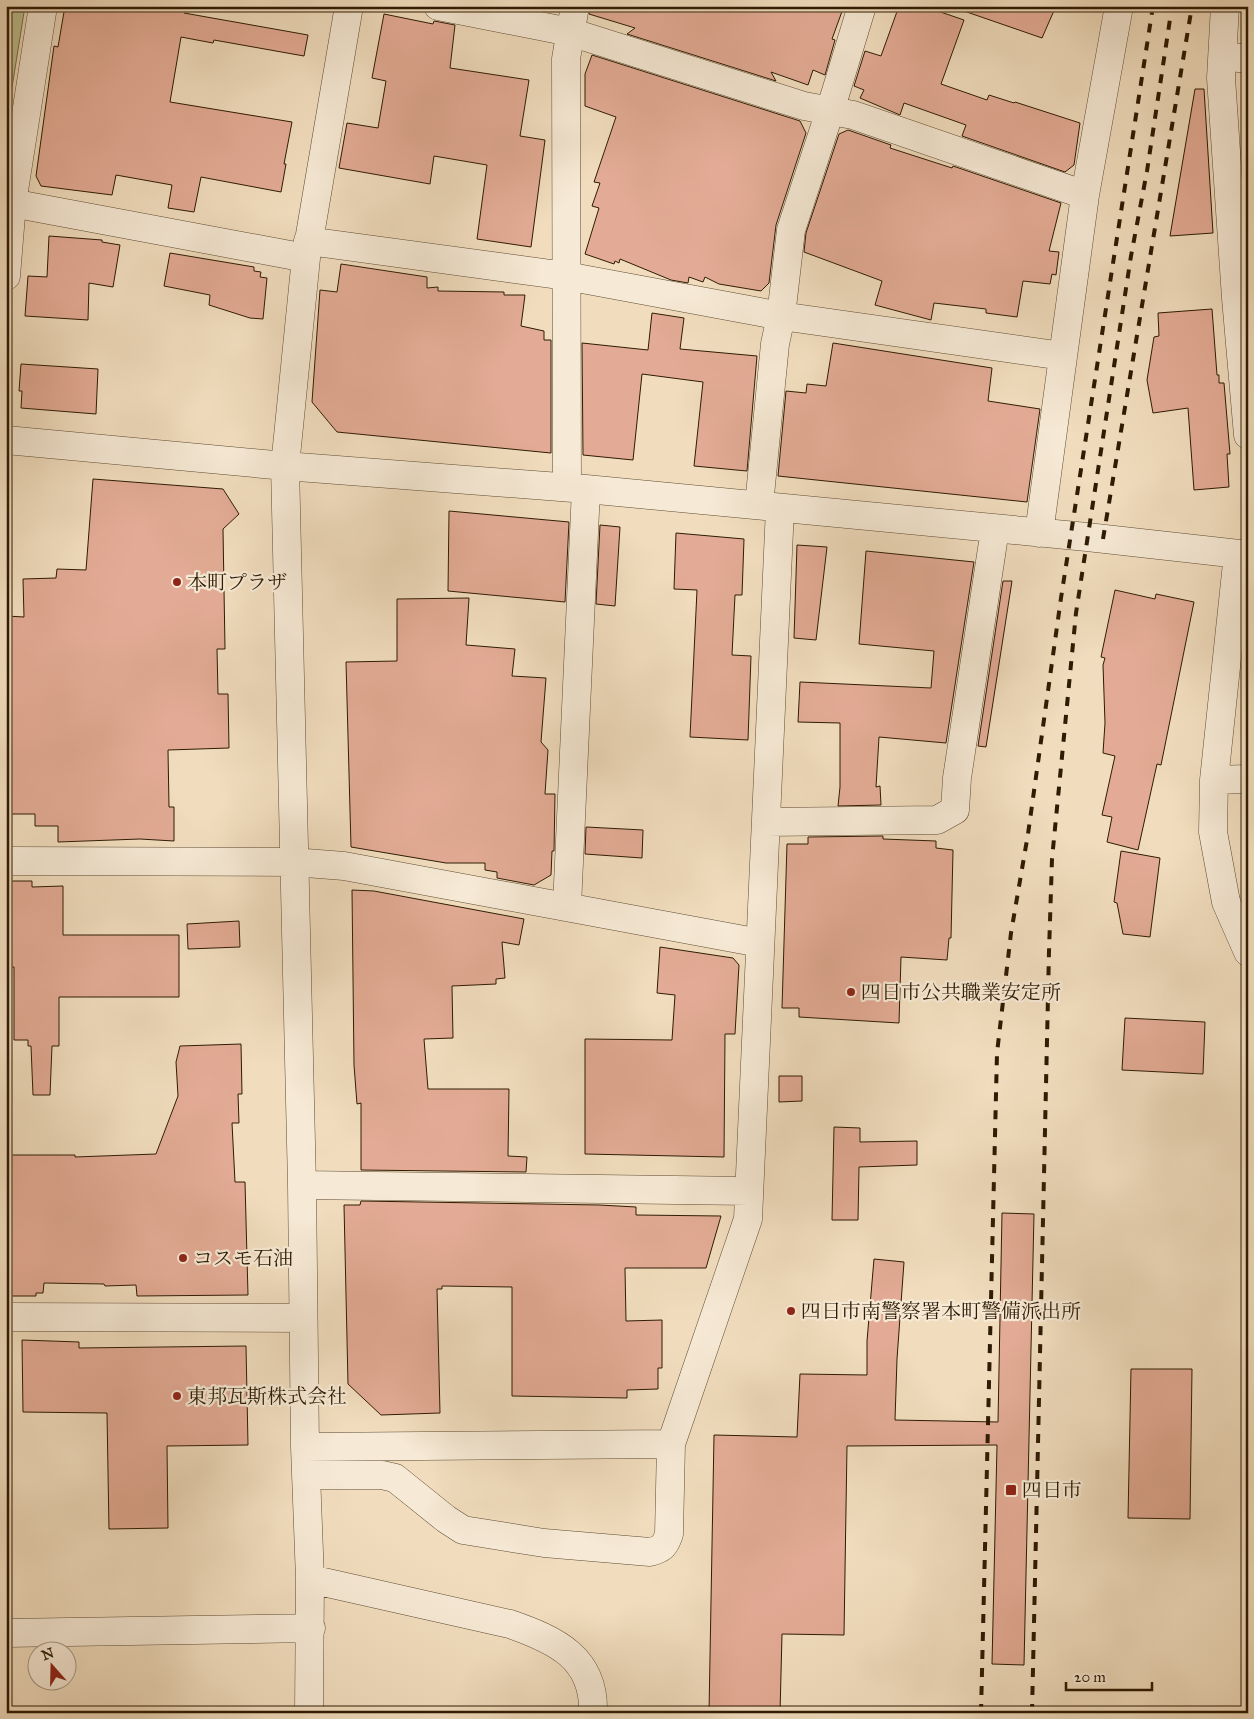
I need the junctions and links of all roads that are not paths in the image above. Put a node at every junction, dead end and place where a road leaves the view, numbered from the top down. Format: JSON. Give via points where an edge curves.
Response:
{"nodes":[{"id":1,"x":43,"y":6,"type":"edge"},
{"id":2,"x":349,"y":6,"type":"edge"},
{"id":3,"x":438,"y":6,"type":"edge"},
{"id":4,"x":862,"y":6,"type":"edge"},
{"id":5,"x":1119,"y":6,"type":"edge"},
{"id":6,"x":1225,"y":6,"type":"edge"},
{"id":7,"x":573,"y":19,"type":"edge"},
{"id":8,"x":1235,"y":57,"type":"edge"},
{"id":9,"x":830,"y":111,"type":"junction"},
{"id":10,"x":1085,"y":195,"type":"junction"},
{"id":11,"x":9,"y":203,"type":"edge"},
{"id":12,"x":307,"y":250,"type":"junction"},
{"id":13,"x":6,"y":276,"type":"edge"},
{"id":14,"x":566,"y":276,"type":"junction"},
{"id":15,"x":1242,"y":298,"type":"edge"},
{"id":16,"x":781,"y":316,"type":"junction"},
{"id":17,"x":1063,"y":356,"type":"junction"},
{"id":18,"x":1248,"y":435,"type":"edge"},
{"id":19,"x":6,"y":440,"type":"edge"},
{"id":20,"x":285,"y":466,"type":"junction"},
{"id":21,"x":576,"y":488,"type":"junction"},
{"id":22,"x":770,"y":506,"type":"junction"},
{"id":23,"x":995,"y":529,"type":"junction"},
{"id":24,"x":1039,"y":533,"type":"junction"},
{"id":25,"x":1243,"y":555,"type":"edge"},
{"id":26,"x":1248,"y":779,"type":"edge"},
{"id":27,"x":1214,"y":780,"type":"junction"},
{"id":28,"x":766,"y":822,"type":"junction"},
{"id":29,"x":6,"y":861,"type":"edge"},
{"id":30,"x":293,"y":862,"type":"junction"},
{"id":31,"x":567,"y":906,"type":"junction"},
{"id":32,"x":760,"y":943,"type":"junction"},
{"id":33,"x":1246,"y":948,"type":"edge"},
{"id":34,"x":302,"y":1185,"type":"junction"},
{"id":35,"x":749,"y":1191,"type":"junction"},
{"id":36,"x":6,"y":1318,"type":"edge"},
{"id":37,"x":304,"y":1318,"type":"junction"},
{"id":38,"x":671,"y":1444,"type":"junction"},
{"id":39,"x":305,"y":1447,"type":"junction"},
{"id":40,"x":306,"y":1475,"type":"junction"},
{"id":41,"x":310,"y":1579,"type":"junction"},
{"id":42,"x":311,"y":1628,"type":"junction"},
{"id":43,"x":6,"y":1633,"type":"edge"},
{"id":44,"x":309,"y":1713,"type":"edge"},
{"id":45,"x":593,"y":1713,"type":"edge"}],
"edges":[{"from":1,"to":11,"type":"street"},
{"from":2,"to":12,"type":"street"},
{"from":3,"to":7,"type":"street"},
{"from":4,"to":9,"type":"street"},
{"from":5,"to":10,"type":"street"},
{"from":6,"to":8,"type":"street"},
{"from":7,"to":9,"type":"street","via":[[804,106]]},
{"from":7,"to":14,"type":"street","via":[[566,59]]},
{"from":8,"to":15,"type":"street","via":[[1221,78]]},
{"from":9,"to":10,"type":"street","via":[[853,115]]},
{"from":9,"to":16,"type":"street","via":[[791,230]]},
{"from":10,"to":17,"type":"street"},
{"from":11,"to":12,"type":"street"},
{"from":11,"to":13,"type":"street"},
{"from":12,"to":14,"type":"street"},
{"from":12,"to":20,"type":"street"},
{"from":14,"to":16,"type":"street"},
{"from":14,"to":21,"type":"street"},
{"from":15,"to":18,"type":"street"},
{"from":16,"to":17,"type":"street"},
{"from":16,"to":22,"type":"street","via":[[775,344]]},
{"from":17,"to":24,"type":"street"},
{"from":19,"to":20,"type":"street"},
{"from":20,"to":21,"type":"street"},
{"from":20,"to":30,"type":"street"},
{"from":21,"to":22,"type":"street"},
{"from":21,"to":31,"type":"street"},
{"from":22,"to":23,"type":"street"},
{"from":22,"to":28,"type":"street"},
{"from":23,"to":24,"type":"street"},
{"from":23,"to":28,"type":"street","via":[[957,778],[955,810],[937,820]]},
{"from":24,"to":25,"type":"street"},
{"from":25,"to":27,"type":"street"},
{"from":26,"to":27,"type":"street"},
{"from":27,"to":33,"type":"street","via":[[1213,832],[1219,870],[1226,902]]},
{"from":28,"to":32,"type":"street"},
{"from":29,"to":30,"type":"street"},
{"from":30,"to":31,"type":"street","via":[[344,866]]},
{"from":30,"to":34,"type":"street"},
{"from":31,"to":32,"type":"street"},
{"from":32,"to":35,"type":"street"},
{"from":34,"to":35,"type":"street"},
{"from":34,"to":37,"type":"street"},
{"from":35,"to":38,"type":"street","via":[[748,1219]]},
{"from":36,"to":37,"type":"street"},
{"from":37,"to":39,"type":"street"},
{"from":38,"to":39,"type":"street"},
{"from":38,"to":40,"type":"street","via":[[669,1534],[660,1550],[650,1552],[544,1543],[463,1530],[395,1478],[382,1475]]},
{"from":39,"to":40,"type":"street"},
{"from":40,"to":41,"type":"street"},
{"from":41,"to":42,"type":"street"},
{"from":41,"to":45,"type":"street","via":[[510,1624],[542,1635],[570,1655],[586,1672]]},
{"from":42,"to":43,"type":"street"},
{"from":42,"to":44,"type":"street"}]}
